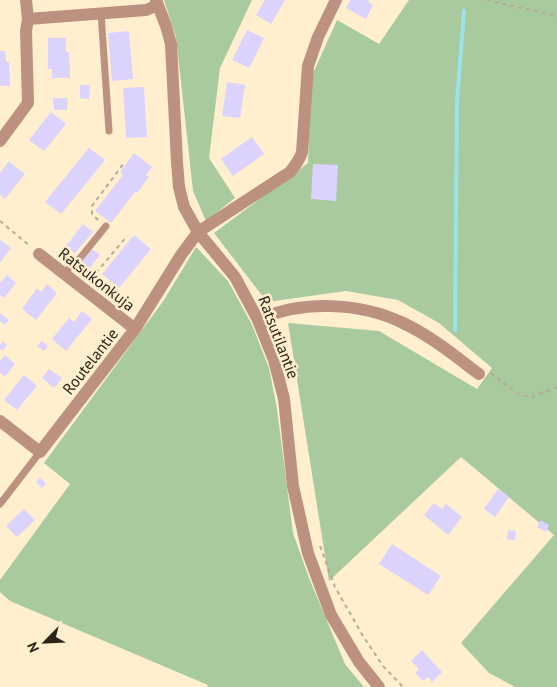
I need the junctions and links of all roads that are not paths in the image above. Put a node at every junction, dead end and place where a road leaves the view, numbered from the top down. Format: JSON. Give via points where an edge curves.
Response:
{"nodes":[{"id":1,"x":26,"y":0,"type":"edge"},
{"id":2,"x":336,"y":0,"type":"edge"},
{"id":3,"x":157,"y":3,"type":"edge"},
{"id":4,"x":100,"y":13,"type":"junction"},
{"id":5,"x":28,"y":19,"type":"junction"},
{"id":6,"x":109,"y":131,"type":"dead end"},
{"id":7,"x":0,"y":141,"type":"edge"},
{"id":8,"x":106,"y":226,"type":"road end"},
{"id":9,"x":198,"y":232,"type":"junction"},
{"id":10,"x":39,"y":254,"type":"road end"},
{"id":11,"x":64,"y":273,"type":"junction"},
{"id":12,"x":258,"y":320,"type":"junction"},
{"id":13,"x":135,"y":329,"type":"junction"},
{"id":14,"x":479,"y":374,"type":"dead end"},
{"id":15,"x":0,"y":421,"type":"edge"},
{"id":16,"x":40,"y":452,"type":"junction"},
{"id":17,"x":0,"y":504,"type":"edge"},
{"id":18,"x":380,"y":687,"type":"edge"}],
"edges":[{"from":1,"to":5,"type":"street"},
{"from":2,"to":9,"type":"street","via":[[308,66],[301,158],[290,172]]},
{"from":3,"to":4,"type":"street","via":[[146,10]]},
{"from":3,"to":9,"type":"street","name":"Ratsutilantie","via":[[171,44],[179,187],[184,207]]},
{"from":4,"to":5,"type":"street"},
{"from":4,"to":6,"type":"lane"},
{"from":5,"to":7,"type":"street","via":[[28,103]]},
{"from":8,"to":11,"type":"lane"},
{"from":9,"to":12,"type":"street","name":"Ratsutilantie","via":[[235,278]]},
{"from":9,"to":13,"type":"street","name":"Routelantie"},
{"from":10,"to":11,"type":"street","name":"Ratsukonkuja"},
{"from":11,"to":13,"type":"street","name":"Ratsukonkuja"},
{"from":12,"to":14,"type":"street","via":[[302,306],[369,311],[402,322]]},
{"from":12,"to":18,"type":"street","name":"Ratsutilantie","via":[[274,360],[284,398],[293,486],[308,553],[331,615],[359,662]]},
{"from":13,"to":16,"type":"street","name":"Routelantie"},
{"from":15,"to":16,"type":"street"},
{"from":16,"to":17,"type":"lane","name":"Routelantie"}]}
